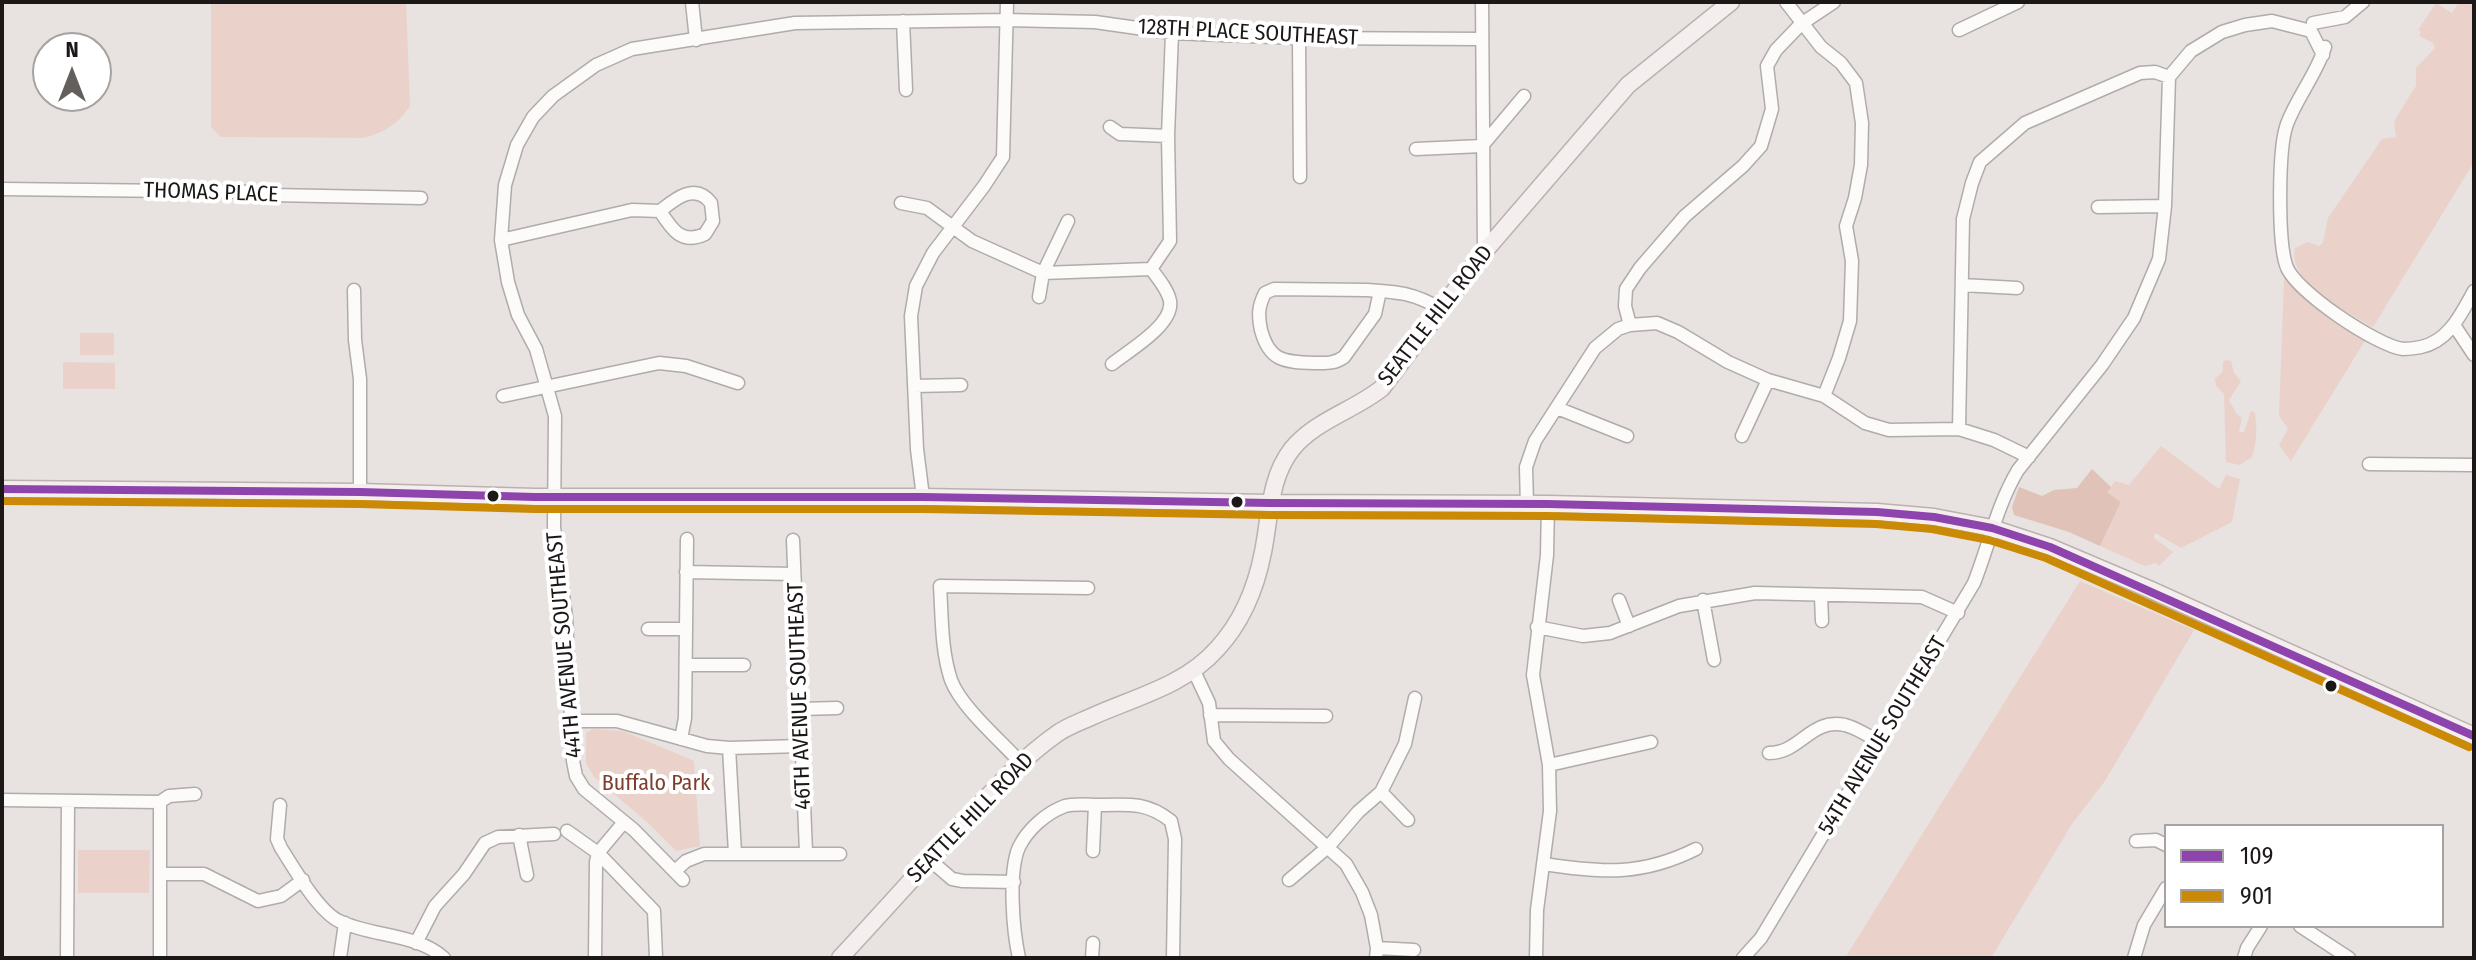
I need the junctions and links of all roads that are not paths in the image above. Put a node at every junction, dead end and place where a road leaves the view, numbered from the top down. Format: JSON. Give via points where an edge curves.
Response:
{"nodes":[{"id":1,"x":692,"y":2,"type":"edge"},
{"id":2,"x":1007,"y":2,"type":"edge"},
{"id":3,"x":1482,"y":2,"type":"edge"},
{"id":4,"x":1731,"y":2,"type":"edge"},
{"id":5,"x":1786,"y":2,"type":"edge"},
{"id":6,"x":1834,"y":2,"type":"edge"},
{"id":7,"x":2018,"y":2,"type":"edge"},
{"id":8,"x":2363,"y":2,"type":"edge"},
{"id":9,"x":1006,"y":20,"type":"junction"},
{"id":10,"x":903,"y":21,"type":"junction"},
{"id":11,"x":2281,"y":22,"type":"junction"},
{"id":12,"x":2313,"y":23,"type":"junction"},
{"id":13,"x":1801,"y":24,"type":"junction"},
{"id":14,"x":1959,"y":30,"type":"dead end"},
{"id":15,"x":1172,"y":33,"type":"junction"},
{"id":16,"x":1299,"y":38,"type":"junction"},
{"id":17,"x":1482,"y":39,"type":"junction"},
{"id":18,"x":696,"y":40,"type":"junction"},
{"id":19,"x":632,"y":49,"type":"joint"},
{"id":20,"x":2323,"y":55,"type":"junction"},
{"id":21,"x":2169,"y":77,"type":"junction"},
{"id":22,"x":906,"y":90,"type":"dead end"},
{"id":23,"x":1524,"y":96,"type":"dead end"},
{"id":24,"x":1110,"y":127,"type":"dead end"},
{"id":25,"x":1168,"y":136,"type":"junction"},
{"id":26,"x":1482,"y":146,"type":"junction"},
{"id":27,"x":1416,"y":149,"type":"dead end"},
{"id":28,"x":1300,"y":177,"type":"dead end"},
{"id":29,"x":2,"y":189,"type":"edge"},
{"id":30,"x":421,"y":198,"type":"dead end"},
{"id":31,"x":901,"y":203,"type":"dead end"},
{"id":32,"x":2165,"y":206,"type":"junction"},
{"id":33,"x":2098,"y":207,"type":"dead end"},
{"id":34,"x":660,"y":211,"type":"junction"},
{"id":35,"x":1068,"y":221,"type":"dead end"},
{"id":36,"x":953,"y":228,"type":"junction"},
{"id":37,"x":501,"y":240,"type":"junction"},
{"id":38,"x":1484,"y":252,"type":"junction"},
{"id":39,"x":1151,"y":269,"type":"junction"},
{"id":40,"x":1043,"y":273,"type":"junction"},
{"id":41,"x":1962,"y":285,"type":"junction"},
{"id":42,"x":2017,"y":288,"type":"dead end"},
{"id":43,"x":354,"y":290,"type":"dead end"},
{"id":44,"x":1380,"y":291,"type":"junction"},
{"id":45,"x":2474,"y":291,"type":"edge"},
{"id":46,"x":1039,"y":297,"type":"dead end"},
{"id":47,"x":1441,"y":309,"type":"junction"},
{"id":48,"x":1630,"y":325,"type":"junction"},
{"id":49,"x":2454,"y":325,"type":"junction"},
{"id":50,"x":2474,"y":355,"type":"edge"},
{"id":51,"x":1112,"y":364,"type":"dead end"},
{"id":52,"x":1768,"y":380,"type":"junction"},
{"id":53,"x":738,"y":383,"type":"dead end"},
{"id":54,"x":961,"y":385,"type":"dead end"},
{"id":55,"x":548,"y":386,"type":"junction"},
{"id":56,"x":914,"y":386,"type":"junction"},
{"id":57,"x":503,"y":396,"type":"dead end"},
{"id":58,"x":1824,"y":396,"type":"junction"},
{"id":59,"x":1557,"y":408,"type":"junction"},
{"id":60,"x":1959,"y":429,"type":"junction"},
{"id":61,"x":1627,"y":436,"type":"dead end"},
{"id":62,"x":1742,"y":436,"type":"dead end"},
{"id":63,"x":2029,"y":457,"type":"junction"},
{"id":64,"x":2369,"y":464,"type":"dead end"},
{"id":65,"x":2474,"y":465,"type":"edge"},
{"id":66,"x":2,"y":489,"type":"edge"},
{"id":67,"x":360,"y":492,"type":"junction"},
{"id":68,"x":556,"y":497,"type":"junction"},
{"id":69,"x":923,"y":497,"type":"junction"},
{"id":70,"x":1270,"y":503,"type":"junction"},
{"id":71,"x":1548,"y":504,"type":"junction"},
{"id":72,"x":1527,"y":506,"type":"junction"},
{"id":73,"x":1992,"y":528,"type":"junction"},
{"id":74,"x":687,"y":539,"type":"dead end"},
{"id":75,"x":793,"y":540,"type":"dead end"},
{"id":76,"x":686,"y":572,"type":"junction"},
{"id":77,"x":794,"y":574,"type":"junction"},
{"id":78,"x":1088,"y":588,"type":"dead end"},
{"id":79,"x":1821,"y":596,"type":"junction"},
{"id":80,"x":1619,"y":600,"type":"dead end"},
{"id":81,"x":1703,"y":600,"type":"junction"},
{"id":82,"x":1958,"y":613,"type":"junction"},
{"id":83,"x":1822,"y":621,"type":"dead end"},
{"id":84,"x":1629,"y":626,"type":"junction"},
{"id":85,"x":1537,"y":627,"type":"junction"},
{"id":86,"x":648,"y":629,"type":"dead end"},
{"id":87,"x":686,"y":629,"type":"junction"},
{"id":88,"x":1714,"y":660,"type":"dead end"},
{"id":89,"x":686,"y":665,"type":"junction"},
{"id":90,"x":744,"y":665,"type":"dead end"},
{"id":91,"x":1194,"y":671,"type":"junction"},
{"id":92,"x":1415,"y":698,"type":"dead end"},
{"id":93,"x":837,"y":708,"type":"dead end"},
{"id":94,"x":800,"y":709,"type":"junction"},
{"id":95,"x":1210,"y":715,"type":"junction"},
{"id":96,"x":1326,"y":716,"type":"dead end"},
{"id":97,"x":572,"y":721,"type":"junction"},
{"id":98,"x":2474,"y":736,"type":"edge"},
{"id":99,"x":681,"y":739,"type":"junction"},
{"id":100,"x":1651,"y":742,"type":"dead end"},
{"id":101,"x":1879,"y":742,"type":"junction"},
{"id":102,"x":802,"y":746,"type":"junction"},
{"id":103,"x":729,"y":748,"type":"junction"},
{"id":104,"x":1769,"y":753,"type":"dead end"},
{"id":105,"x":1020,"y":762,"type":"junction"},
{"id":106,"x":1549,"y":765,"type":"junction"},
{"id":107,"x":1381,"y":792,"type":"junction"},
{"id":108,"x":195,"y":794,"type":"dead end"},
{"id":109,"x":2,"y":800,"type":"edge"},
{"id":110,"x":68,"y":801,"type":"junction"},
{"id":111,"x":160,"y":802,"type":"junction"},
{"id":112,"x":280,"y":805,"type":"dead end"},
{"id":113,"x":1095,"y":805,"type":"junction"},
{"id":114,"x":1408,"y":820,"type":"dead end"},
{"id":115,"x":624,"y":822,"type":"junction"},
{"id":116,"x":519,"y":835,"type":"junction"},
{"id":117,"x":2136,"y":841,"type":"dead end"},
{"id":118,"x":2164,"y":844,"type":"edge"},
{"id":119,"x":1329,"y":846,"type":"junction"},
{"id":120,"x":1696,"y":849,"type":"dead end"},
{"id":121,"x":1093,"y":851,"type":"dead end"},
{"id":122,"x":806,"y":852,"type":"junction"},
{"id":123,"x":598,"y":853,"type":"junction"},
{"id":124,"x":735,"y":853,"type":"junction"},
{"id":125,"x":840,"y":854,"type":"dead end"},
{"id":126,"x":930,"y":860,"type":"junction"},
{"id":127,"x":1544,"y":864,"type":"junction"},
{"id":128,"x":161,"y":874,"type":"junction"},
{"id":129,"x":527,"y":875,"type":"dead end"},
{"id":130,"x":303,"y":880,"type":"junction"},
{"id":131,"x":1289,"y":880,"type":"dead end"},
{"id":132,"x":1014,"y":882,"type":"junction"},
{"id":133,"x":2164,"y":891,"type":"edge"},
{"id":134,"x":345,"y":923,"type":"junction"},
{"id":135,"x":2260,"y":928,"type":"edge"},
{"id":136,"x":2303,"y":928,"type":"edge"},
{"id":137,"x":416,"y":943,"type":"junction"},
{"id":138,"x":1093,"y":943,"type":"dead end"},
{"id":139,"x":1414,"y":950,"type":"dead end"},
{"id":140,"x":1376,"y":953,"type":"edge"},
{"id":141,"x":67,"y":958,"type":"edge"},
{"id":142,"x":160,"y":958,"type":"edge"},
{"id":143,"x":340,"y":958,"type":"edge"},
{"id":144,"x":444,"y":958,"type":"edge"},
{"id":145,"x":595,"y":958,"type":"edge"},
{"id":146,"x":656,"y":958,"type":"edge"},
{"id":147,"x":840,"y":958,"type":"edge"},
{"id":148,"x":1019,"y":958,"type":"edge"},
{"id":149,"x":1092,"y":958,"type":"edge"},
{"id":150,"x":1173,"y":958,"type":"edge"},
{"id":151,"x":1536,"y":958,"type":"edge"},
{"id":152,"x":1743,"y":958,"type":"edge"},
{"id":153,"x":2134,"y":958,"type":"edge"},
{"id":154,"x":2244,"y":958,"type":"edge"},
{"id":155,"x":2349,"y":958,"type":"edge"}],
"edges":[{"from":1,"to":18,"type":"street"},
{"from":2,"to":9,"type":"street"},
{"from":3,"to":17,"type":"street"},
{"from":4,"to":38,"type":"main road","name":"SEATTLE HILL ROAD","via":[[1628,85]]},
{"from":5,"to":13,"type":"street"},
{"from":6,"to":13,"type":"street"},
{"from":7,"to":14,"type":"street"},
{"from":8,"to":12,"type":"street","via":[[2335,21]]},
{"from":9,"to":10,"type":"street","name":"128TH PLACE SOUTHEAST"},
{"from":9,"to":15,"type":"street","name":"128TH PLACE SOUTHEAST","via":[[1095,22]]},
{"from":9,"to":36,"type":"street","via":[[1003,157]]},
{"from":10,"to":18,"type":"street","name":"128TH PLACE SOUTHEAST","via":[[795,23]]},
{"from":10,"to":22,"type":"street"},
{"from":11,"to":12,"type":"street"},
{"from":11,"to":20,"type":"street","via":[[2311,31]]},
{"from":11,"to":21,"type":"street","via":[[2222,32],[2191,51]]},
{"from":12,"to":20,"type":"street","via":[[2325,40]]},
{"from":13,"to":48,"type":"street","via":[[1767,66],[1772,109],[1761,146],[1685,216],[1640,268],[1626,289]]},
{"from":13,"to":58,"type":"street","via":[[1856,83],[1862,123],[1861,165],[1846,226],[1852,261],[1850,321]]},
{"from":15,"to":16,"type":"street","name":"128TH PLACE SOUTHEAST"},
{"from":15,"to":25,"type":"street"},
{"from":16,"to":17,"type":"street","name":"128TH PLACE SOUTHEAST"},
{"from":16,"to":28,"type":"street"},
{"from":17,"to":26,"type":"street"},
{"from":18,"to":19,"type":"street","name":"128TH PLACE SOUTHEAST"},
{"from":19,"to":37,"type":"street","name":"44TH AVENUE SOUTHEAST","via":[[596,65],[533,117],[517,145],[505,185]]},
{"from":20,"to":49,"type":"street","via":[[2287,124],[2281,149],[2286,266],[2305,292],[2401,349],[2440,339]]},
{"from":21,"to":32,"type":"street","name":"54TH AVENUE SOUTHEAST"},
{"from":21,"to":41,"type":"street","via":[[2140,73],[2025,123],[1980,162],[1963,219]]},
{"from":23,"to":26,"type":"street"},
{"from":24,"to":25,"type":"street","via":[[1120,134]]},
{"from":25,"to":39,"type":"street","via":[[1170,241]]},
{"from":26,"to":27,"type":"street"},
{"from":26,"to":38,"type":"street"},
{"from":29,"to":30,"type":"street","name":"THOMAS PLACE"},
{"from":31,"to":36,"type":"street","via":[[927,208]]},
{"from":32,"to":33,"type":"street"},
{"from":32,"to":63,"type":"street","name":"54TH AVENUE SOUTHEAST","via":[[2159,259],[2134,318]]},
{"from":34,"to":34,"type":"street","via":[[673,231],[690,239],[705,234],[713,221],[711,203],[698,193],[685,193]]},
{"from":34,"to":37,"type":"street","via":[[632,210]]},
{"from":35,"to":40,"type":"street"},
{"from":36,"to":40,"type":"street"},
{"from":36,"to":56,"type":"street","via":[[916,286],[911,316]]},
{"from":37,"to":55,"type":"street","name":"44TH AVENUE SOUTHEAST","via":[[515,304]]},
{"from":38,"to":47,"type":"main road","name":"SEATTLE HILL ROAD"},
{"from":39,"to":40,"type":"street"},
{"from":39,"to":51,"type":"street","via":[[1171,302],[1169,313],[1163,325]]},
{"from":40,"to":46,"type":"street"},
{"from":41,"to":42,"type":"street"},
{"from":41,"to":60,"type":"street"},
{"from":43,"to":67,"type":"street"},
{"from":44,"to":44,"type":"street","via":[[1265,293],[1258,315],[1269,352],[1297,362],[1330,363],[1344,357],[1375,314]]},
{"from":44,"to":47,"type":"street","via":[[1404,292]]},
{"from":45,"to":49,"type":"street"},
{"from":47,"to":70,"type":"main road","name":"SEATTLE HILL ROAD","via":[[1382,388],[1293,447]]},
{"from":48,"to":52,"type":"street","via":[[1657,323]]},
{"from":48,"to":59,"type":"street","via":[[1595,348]]},
{"from":49,"to":50,"type":"street"},
{"from":52,"to":58,"type":"street"},
{"from":52,"to":62,"type":"street"},
{"from":53,"to":55,"type":"street","via":[[659,363]]},
{"from":54,"to":56,"type":"street"},
{"from":55,"to":57,"type":"street"},
{"from":55,"to":68,"type":"street","name":"44TH AVENUE SOUTHEAST","via":[[555,416]]},
{"from":56,"to":69,"type":"street"},
{"from":58,"to":60,"type":"street","via":[[1865,423],[1889,430]]},
{"from":59,"to":61,"type":"street"},
{"from":59,"to":72,"type":"street","via":[[1535,441],[1526,467]]},
{"from":60,"to":63,"type":"street"},
{"from":63,"to":73,"type":"street","name":"54TH AVENUE SOUTHEAST","via":[[2007,488]]},
{"from":64,"to":65,"type":"street"},
{"from":66,"to":67,"type":"main road"},
{"from":67,"to":68,"type":"main road"},
{"from":68,"to":69,"type":"main road"},
{"from":68,"to":97,"type":"street","name":"44TH AVENUE SOUTHEAST","via":[[554,527]]},
{"from":69,"to":70,"type":"main road"},
{"from":70,"to":72,"type":"main road"},
{"from":70,"to":91,"type":"main road","name":"SEATTLE HILL ROAD","via":[[1256,582],[1246,606],[1217,650]]},
{"from":71,"to":72,"type":"main road"},
{"from":71,"to":73,"type":"main road","via":[[1877,512]]},
{"from":71,"to":85,"type":"street"},
{"from":73,"to":82,"type":"street","name":"54TH AVENUE SOUTHEAST"},
{"from":73,"to":98,"type":"main road","via":[[2152,590]]},
{"from":74,"to":76,"type":"street"},
{"from":75,"to":77,"type":"street","name":"46TH AVENUE SOUTHEAST"},
{"from":76,"to":77,"type":"street"},
{"from":76,"to":87,"type":"street"},
{"from":77,"to":94,"type":"street","name":"46TH AVENUE SOUTHEAST"},
{"from":78,"to":105,"type":"street","via":[[940,586],[952,683]]},
{"from":79,"to":81,"type":"street","via":[[1755,593]]},
{"from":79,"to":82,"type":"street","via":[[1922,597]]},
{"from":79,"to":83,"type":"street"},
{"from":80,"to":84,"type":"street"},
{"from":81,"to":84,"type":"street"},
{"from":81,"to":88,"type":"street"},
{"from":82,"to":101,"type":"street","name":"54TH AVENUE SOUTHEAST"},
{"from":84,"to":85,"type":"street","via":[[1583,636]]},
{"from":85,"to":106,"type":"street","via":[[1533,675]]},
{"from":86,"to":87,"type":"street"},
{"from":87,"to":89,"type":"street"},
{"from":89,"to":90,"type":"street"},
{"from":89,"to":99,"type":"street"},
{"from":91,"to":95,"type":"street"},
{"from":91,"to":105,"type":"main road","name":"SEATTLE HILL ROAD","via":[[1062,730]]},
{"from":92,"to":107,"type":"street","via":[[1405,744]]},
{"from":93,"to":94,"type":"street"},
{"from":94,"to":102,"type":"street","name":"46TH AVENUE SOUTHEAST"},
{"from":95,"to":96,"type":"street"},
{"from":95,"to":119,"type":"street","via":[[1214,741],[1229,759]]},
{"from":97,"to":99,"type":"street","via":[[617,721]]},
{"from":97,"to":115,"type":"street","name":"44TH AVENUE SOUTHEAST","via":[[576,776]]},
{"from":99,"to":103,"type":"street"},
{"from":100,"to":106,"type":"street"},
{"from":101,"to":104,"type":"street","via":[[1834,724],[1809,733],[1785,753]]},
{"from":101,"to":152,"type":"street","name":"54TH AVENUE SOUTHEAST","via":[[1761,938]]},
{"from":102,"to":103,"type":"street"},
{"from":102,"to":122,"type":"street","name":"46TH AVENUE SOUTHEAST"},
{"from":103,"to":124,"type":"street"},
{"from":105,"to":126,"type":"main road","name":"SEATTLE HILL ROAD"},
{"from":106,"to":127,"type":"street"},
{"from":107,"to":114,"type":"street"},
{"from":107,"to":119,"type":"street"},
{"from":108,"to":111,"type":"street"},
{"from":109,"to":110,"type":"street"},
{"from":110,"to":111,"type":"street"},
{"from":110,"to":141,"type":"street"},
{"from":111,"to":128,"type":"street"},
{"from":112,"to":130,"type":"street","via":[[277,839]]},
{"from":113,"to":121,"type":"street"},
{"from":113,"to":132,"type":"street","via":[[1067,805],[1030,830],[1018,849]]},
{"from":113,"to":150,"type":"street","via":[[1155,808],[1171,821]]},
{"from":115,"to":123,"type":"street"},
{"from":115,"to":124,"type":"street","name":"44TH AVENUE SOUTHEAST","via":[[679,875],[686,861],[704,854]]},
{"from":116,"to":123,"type":"street","via":[[560,832]]},
{"from":116,"to":129,"type":"street"},
{"from":116,"to":137,"type":"street","via":[[485,843],[435,906]]},
{"from":117,"to":118,"type":"street"},
{"from":119,"to":131,"type":"street"},
{"from":119,"to":140,"type":"street","via":[[1362,892]]},
{"from":120,"to":127,"type":"street","via":[[1636,870]]},
{"from":122,"to":124,"type":"street"},
{"from":122,"to":125,"type":"street"},
{"from":123,"to":145,"type":"street"},
{"from":123,"to":146,"type":"street","via":[[654,911]]},
{"from":126,"to":132,"type":"street","via":[[952,879]]},
{"from":126,"to":147,"type":"main road","name":"SEATTLE HILL ROAD"},
{"from":127,"to":151,"type":"street"},
{"from":128,"to":130,"type":"street","via":[[204,874],[258,901],[281,896]]},
{"from":128,"to":142,"type":"street"},
{"from":130,"to":134,"type":"street","via":[[329,914]]},
{"from":132,"to":148,"type":"street"},
{"from":133,"to":153,"type":"street","via":[[2144,925]]},
{"from":134,"to":137,"type":"street"},
{"from":134,"to":143,"type":"street"},
{"from":135,"to":154,"type":"street"},
{"from":136,"to":155,"type":"street"},
{"from":137,"to":144,"type":"street"},
{"from":138,"to":149,"type":"street"},
{"from":139,"to":140,"type":"street"}]}
